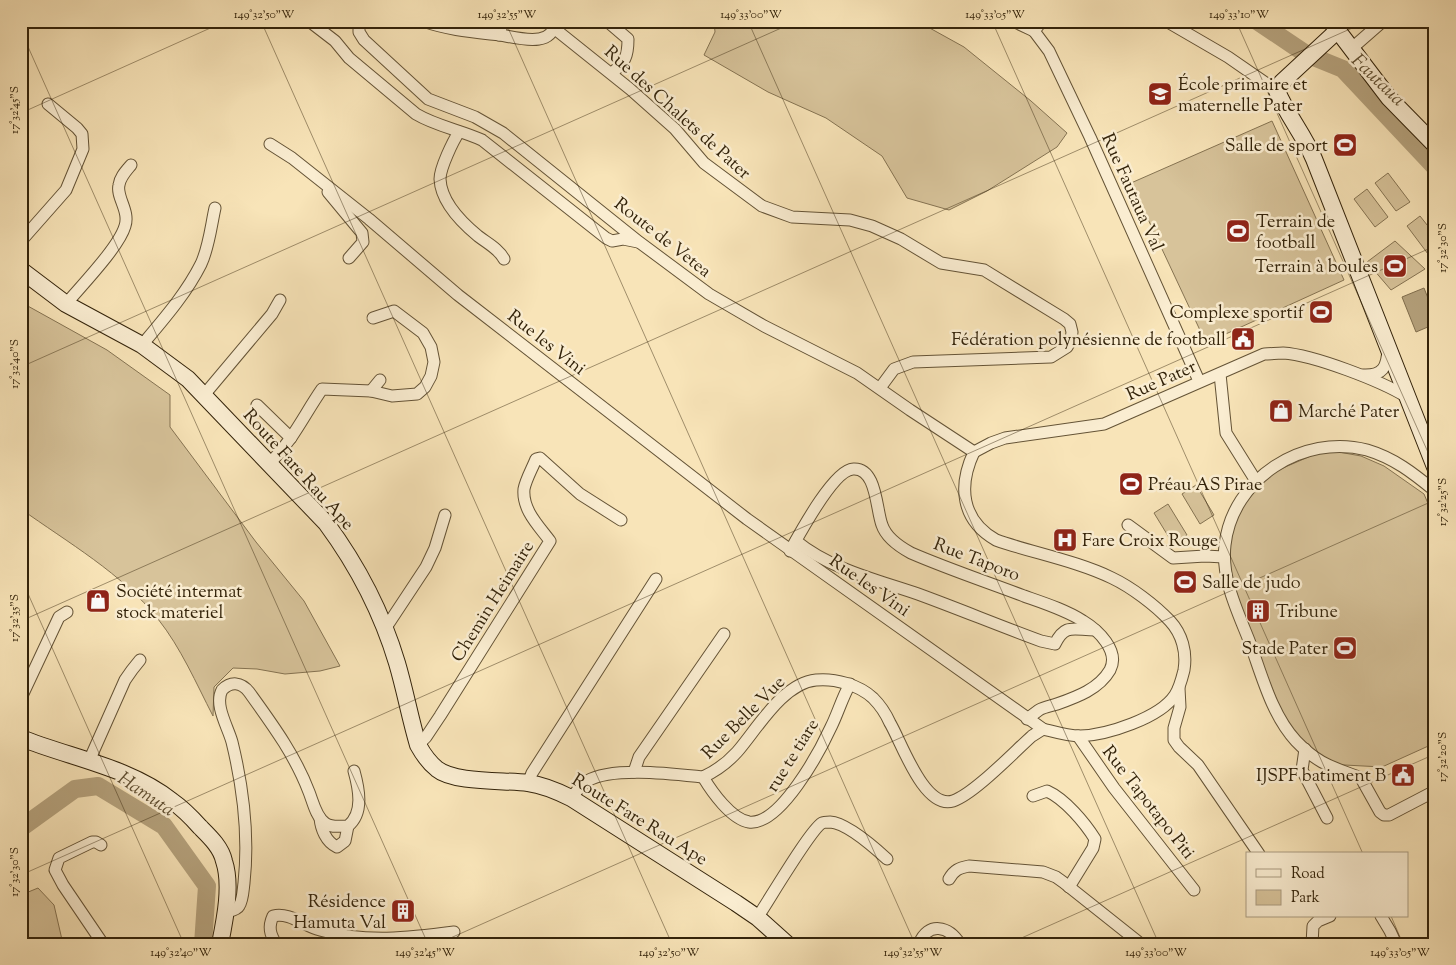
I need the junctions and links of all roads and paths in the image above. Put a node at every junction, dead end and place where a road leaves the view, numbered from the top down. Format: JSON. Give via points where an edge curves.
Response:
{"nodes":[{"id":1,"x":309,"y":21,"type":"edge"},
{"id":2,"x":359,"y":21,"type":"edge"},
{"id":3,"x":423,"y":21,"type":"edge"},
{"id":4,"x":503,"y":21,"type":"edge"},
{"id":5,"x":607,"y":21,"type":"edge"},
{"id":6,"x":1013,"y":21,"type":"edge"},
{"id":7,"x":1042,"y":21,"type":"edge"},
{"id":8,"x":1166,"y":21,"type":"edge"},
{"id":9,"x":1383,"y":21,"type":"edge"},
{"id":10,"x":556,"y":25,"type":"edge"},
{"id":11,"x":1334,"y":26,"type":"edge"},
{"id":12,"x":1034,"y":31,"type":"junction"},
{"id":13,"x":499,"y":35,"type":"junction"},
{"id":14,"x":1351,"y":49,"type":"junction"},
{"id":15,"x":612,"y":73,"type":"junction"},
{"id":16,"x":1277,"y":91,"type":"junction"},
{"id":17,"x":48,"y":104,"type":"dead end"},
{"id":18,"x":459,"y":132,"type":"junction"},
{"id":19,"x":1433,"y":141,"type":"edge"},
{"id":20,"x":270,"y":144,"type":"dead end"},
{"id":21,"x":130,"y":165,"type":"dead end"},
{"id":22,"x":322,"y":182,"type":"junction"},
{"id":23,"x":215,"y":208,"type":"dead end"},
{"id":24,"x":21,"y":241,"type":"edge"},
{"id":25,"x":639,"y":242,"type":"junction"},
{"id":26,"x":349,"y":258,"type":"dead end"},
{"id":27,"x":504,"y":259,"type":"dead end"},
{"id":28,"x":21,"y":270,"type":"edge"},
{"id":29,"x":280,"y":300,"type":"dead end"},
{"id":30,"x":66,"y":304,"type":"junction"},
{"id":31,"x":373,"y":318,"type":"dead end"},
{"id":32,"x":142,"y":345,"type":"junction"},
{"id":33,"x":1388,"y":347,"type":"junction"},
{"id":34,"x":1220,"y":374,"type":"junction"},
{"id":35,"x":1360,"y":375,"type":"junction"},
{"id":36,"x":380,"y":380,"type":"dead end"},
{"id":37,"x":1199,"y":381,"type":"junction"},
{"id":38,"x":880,"y":388,"type":"junction"},
{"id":39,"x":371,"y":391,"type":"junction"},
{"id":40,"x":204,"y":395,"type":"junction"},
{"id":41,"x":1407,"y":397,"type":"junction"},
{"id":42,"x":257,"y":406,"type":"dead end"},
{"id":43,"x":291,"y":438,"type":"junction"},
{"id":44,"x":974,"y":452,"type":"junction"},
{"id":45,"x":270,"y":462,"type":"junction"},
{"id":46,"x":1435,"y":467,"type":"edge"},
{"id":47,"x":1256,"y":481,"type":"junction"},
{"id":48,"x":1435,"y":491,"type":"edge"},
{"id":49,"x":445,"y":515,"type":"dead end"},
{"id":50,"x":621,"y":520,"type":"dead end"},
{"id":51,"x":1128,"y":525,"type":"dead end"},
{"id":52,"x":793,"y":546,"type":"junction"},
{"id":53,"x":1224,"y":557,"type":"junction"},
{"id":54,"x":656,"y":580,"type":"dead end"},
{"id":55,"x":66,"y":612,"type":"dead end"},
{"id":56,"x":385,"y":629,"type":"junction"},
{"id":57,"x":1095,"y":630,"type":"junction"},
{"id":58,"x":724,"y":634,"type":"dead end"},
{"id":59,"x":140,"y":660,"type":"dead end"},
{"id":60,"x":850,"y":684,"type":"junction"},
{"id":61,"x":1179,"y":688,"type":"junction"},
{"id":62,"x":21,"y":698,"type":"edge"},
{"id":63,"x":1027,"y":720,"type":"junction"},
{"id":64,"x":1042,"y":729,"type":"junction"},
{"id":65,"x":1078,"y":736,"type":"junction"},
{"id":66,"x":21,"y":738,"type":"edge"},
{"id":67,"x":418,"y":745,"type":"junction"},
{"id":68,"x":1305,"y":749,"type":"junction"},
{"id":69,"x":89,"y":761,"type":"junction"},
{"id":70,"x":354,"y":771,"type":"dead end"},
{"id":71,"x":634,"y":772,"type":"junction"},
{"id":72,"x":704,"y":777,"type":"junction"},
{"id":73,"x":528,"y":783,"type":"junction"},
{"id":74,"x":1435,"y":791,"type":"edge"},
{"id":75,"x":1034,"y":796,"type":"dead end"},
{"id":76,"x":571,"y":798,"type":"junction"},
{"id":77,"x":320,"y":818,"type":"junction"},
{"id":78,"x":1327,"y":818,"type":"dead end"},
{"id":79,"x":348,"y":826,"type":"junction"},
{"id":80,"x":101,"y":846,"type":"dead end"},
{"id":81,"x":1258,"y":852,"type":"edge"},
{"id":82,"x":887,"y":859,"type":"dead end"},
{"id":83,"x":949,"y":879,"type":"dead end"},
{"id":84,"x":1069,"y":887,"type":"junction"},
{"id":85,"x":1194,"y":890,"type":"dead end"},
{"id":86,"x":226,"y":912,"type":"junction"},
{"id":87,"x":757,"y":918,"type":"junction"},
{"id":88,"x":1325,"y":918,"type":"edge"},
{"id":89,"x":1382,"y":918,"type":"edge"},
{"id":90,"x":454,"y":932,"type":"dead end"},
{"id":91,"x":104,"y":944,"type":"edge"},
{"id":92,"x":220,"y":944,"type":"edge"},
{"id":93,"x":276,"y":944,"type":"edge"},
{"id":94,"x":787,"y":944,"type":"edge"},
{"id":95,"x":919,"y":944,"type":"edge"},
{"id":96,"x":960,"y":944,"type":"edge"},
{"id":97,"x":1141,"y":944,"type":"edge"},
{"id":98,"x":1312,"y":944,"type":"edge"},
{"id":99,"x":1396,"y":944,"type":"edge"}],
"edges":[{"from":1,"to":18,"type":"street","via":[[416,114]]},
{"from":2,"to":25,"type":"street","name":"Route de Vetea","via":[[359,32],[364,40],[428,99],[475,117],[503,133]]},
{"from":3,"to":13,"type":"street","via":[[464,32]]},
{"from":4,"to":13,"type":"street"},
{"from":5,"to":15,"type":"street","via":[[628,39],[627,57]]},
{"from":6,"to":12,"type":"street"},
{"from":7,"to":12,"type":"street"},
{"from":8,"to":16,"type":"street","via":[[1228,57]]},
{"from":9,"to":14,"type":"street"},
{"from":10,"to":13,"type":"street","via":[[546,37],[539,39]]},
{"from":10,"to":15,"type":"street","name":"Rue des Chalets de Pater"},
{"from":11,"to":14,"type":"main road"},
{"from":11,"to":16,"type":"main road","via":[[1325,42],[1282,82]]},
{"from":12,"to":37,"type":"street","name":"Rue Fautaua Val","via":[[1049,51],[1090,137]]},
{"from":14,"to":19,"type":"main road","via":[[1389,98]]},
{"from":15,"to":38,"type":"street","name":"Rue des Chalets de Pater","via":[[675,130],[704,163],[762,206],[792,217],[850,220],[872,226],[941,263],[984,270],[1070,324],[1071,340],[1067,347],[1051,357],[913,362],[894,370]]},
{"from":16,"to":33,"type":"main road","via":[[1312,153]]},
{"from":17,"to":24,"type":"street","via":[[78,128],[84,140],[83,149],[66,190]]},
{"from":18,"to":25,"type":"street","via":[[482,140],[498,151],[606,238]]},
{"from":18,"to":27,"type":"street","via":[[451,144],[440,177],[442,189],[459,218]]},
{"from":20,"to":22,"type":"street","name":"Rue les Vini"},
{"from":21,"to":30,"type":"street","via":[[119,185],[126,215],[122,233]]},
{"from":22,"to":26,"type":"street","via":[[362,233],[363,242]]},
{"from":22,"to":52,"type":"street","name":"Rue les Vini","via":[[464,301],[667,458]]},
{"from":23,"to":32,"type":"street","via":[[201,264],[179,299]]},
{"from":25,"to":38,"type":"street","name":"Route de Vetea","via":[[727,305]]},
{"from":28,"to":30,"type":"main road","name":"Route Fare Rau Ape"},
{"from":29,"to":40,"type":"street"},
{"from":30,"to":32,"type":"main road","name":"Route Fare Rau Ape"},
{"from":31,"to":39,"type":"street","via":[[394,311],[423,332],[434,362],[432,376],[417,394],[392,396]]},
{"from":32,"to":40,"type":"main road","name":"Route Fare Rau Ape"},
{"from":33,"to":35,"type":"street","via":[[1384,368],[1373,376]]},
{"from":33,"to":41,"type":"main road"},
{"from":34,"to":35,"type":"street","name":"Rue Pater","via":[[1264,354],[1283,353]]},
{"from":34,"to":37,"type":"street","name":"Rue Pater"},
{"from":34,"to":47,"type":"street","via":[[1226,433]]},
{"from":35,"to":41,"type":"street","name":"Rue Pater"},
{"from":36,"to":39,"type":"street"},
{"from":37,"to":44,"type":"street","name":"Rue Pater","via":[[1104,424],[1004,438]]},
{"from":38,"to":44,"type":"street","name":"Route de Vetea"},
{"from":39,"to":43,"type":"street","via":[[322,388]]},
{"from":40,"to":45,"type":"main road","name":"Route Fare Rau Ape"},
{"from":41,"to":46,"type":"main road"},
{"from":42,"to":43,"type":"street"},
{"from":43,"to":45,"type":"street"},
{"from":44,"to":61,"type":"street","name":"Rue les Vini","via":[[965,487],[968,511],[977,526],[996,540],[1113,578],[1144,599],[1170,621],[1182,639],[1185,662]]},
{"from":45,"to":56,"type":"main road","name":"Route Fare Rau Ape","via":[[339,540]]},
{"from":47,"to":48,"type":"street","via":[[1279,463],[1302,452],[1339,447],[1367,450],[1392,459]]},
{"from":47,"to":53,"type":"street","via":[[1230,520]]},
{"from":49,"to":56,"type":"street","via":[[432,554]]},
{"from":50,"to":67,"type":"street","name":"Chemin Heimaire","via":[[580,494],[540,458],[536,459],[524,488],[524,502],[550,541],[445,708]]},
{"from":51,"to":53,"type":"street","via":[[1173,558]]},
{"from":52,"to":57,"type":"street","via":[[853,572],[1055,644],[1065,630]]},
{"from":52,"to":57,"type":"street","name":"Rue Taporo","via":[[831,487],[848,470],[856,468],[873,483],[882,525],[888,535],[909,552],[1059,610]]},
{"from":52,"to":63,"type":"street","name":"Rue les Vini"},
{"from":53,"to":68,"type":"street","via":[[1232,597],[1272,703],[1283,724]]},
{"from":54,"to":73,"type":"street"},
{"from":55,"to":62,"type":"street","via":[[59,617]]},
{"from":56,"to":67,"type":"main road","name":"Route Fare Rau Ape"},
{"from":57,"to":63,"type":"street","name":"Rue Taporo","via":[[1112,655],[1104,678],[1085,693],[1040,710]]},
{"from":58,"to":71,"type":"street","via":[[640,758]]},
{"from":59,"to":69,"type":"street","via":[[125,680]]},
{"from":60,"to":64,"type":"street","name":"Rue Belle Vue","via":[[873,698],[891,724],[911,768],[932,794],[946,802],[967,793]]},
{"from":60,"to":72,"type":"street","name":"Rue Belle Vue","via":[[816,680],[797,687],[780,700],[725,764]]},
{"from":60,"to":72,"type":"street","name":"rue te tiare","via":[[812,761],[786,801],[769,817],[760,821],[743,820],[724,805]]},
{"from":61,"to":65,"type":"street","name":"Rue les Vini","via":[[1164,706],[1137,721],[1113,730]]},
{"from":61,"to":81,"type":"street","via":[[1180,706],[1174,740],[1198,764]]},
{"from":63,"to":64,"type":"street","name":"Rue les Vini"},
{"from":64,"to":65,"type":"street","name":"Rue les Vini"},
{"from":65,"to":85,"type":"street","name":"Rue Tapotapo Piti","via":[[1114,788]]},
{"from":66,"to":69,"type":"main road"},
{"from":67,"to":73,"type":"main road","name":"Route Fare Rau Ape","via":[[430,763],[448,775]]},
{"from":68,"to":74,"type":"street","via":[[1322,763],[1361,777],[1384,815]]},
{"from":68,"to":78,"type":"street","via":[[1302,770]]},
{"from":69,"to":86,"type":"main road","via":[[119,772],[172,800],[213,840],[224,858],[227,873]]},
{"from":70,"to":79,"type":"street","via":[[358,786],[358,814]]},
{"from":71,"to":72,"type":"street","name":"Rue Belle Vue"},
{"from":71,"to":76,"type":"street","name":"Rue Belle Vue","via":[[595,777]]},
{"from":73,"to":76,"type":"main road","name":"Route Fare Rau Ape"},
{"from":75,"to":84,"type":"street","via":[[1047,791],[1050,793],[1073,812],[1095,839]]},
{"from":76,"to":87,"type":"main road","name":"Route Fare Rau Ape"},
{"from":77,"to":79,"type":"street","via":[[331,826]]},
{"from":77,"to":79,"type":"street","via":[[328,840],[337,847],[345,841]]},
{"from":77,"to":86,"type":"street","via":[[303,775],[278,733],[242,686],[232,684],[225,687],[220,694],[220,702],[238,772],[245,854],[240,906]]},
{"from":80,"to":91,"type":"street","via":[[92,842],[59,858],[55,870]]},
{"from":82,"to":87,"type":"street","via":[[842,826],[822,823]]},
{"from":83,"to":84,"type":"street","via":[[960,868],[987,867],[1043,872]]},
{"from":84,"to":97,"type":"street"},
{"from":86,"to":92,"type":"main road"},
{"from":87,"to":94,"type":"main road","name":"Route Fare Rau Ape"},
{"from":88,"to":98,"type":"street","via":[[1313,926]]},
{"from":89,"to":99,"type":"street"},
{"from":90,"to":93,"type":"street","via":[[392,938],[365,937],[320,930],[281,914],[273,916],[270,924]]},
{"from":95,"to":96,"type":"street","via":[[937,928],[951,932]]}]}
